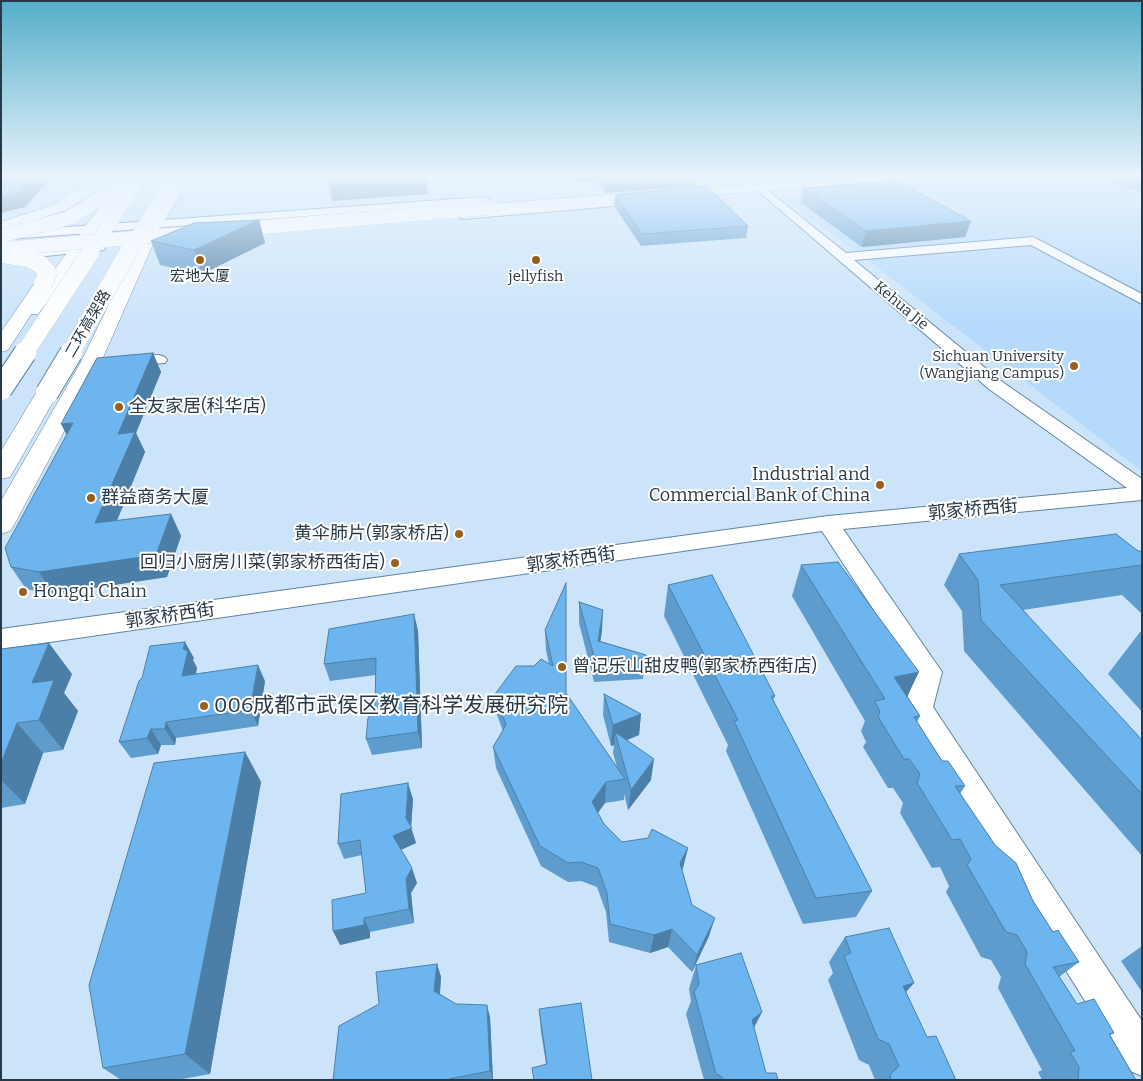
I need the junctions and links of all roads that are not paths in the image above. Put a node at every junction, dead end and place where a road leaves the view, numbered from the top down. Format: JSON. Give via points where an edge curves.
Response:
{"nodes":[{"id":1,"x":41,"y":225,"type":"edge"},
{"id":2,"x":93,"y":225,"type":"edge"},
{"id":3,"x":108,"y":225,"type":"edge"},
{"id":4,"x":145,"y":225,"type":"edge"},
{"id":5,"x":154,"y":225,"type":"edge"},
{"id":6,"x":155,"y":225,"type":"edge"},
{"id":7,"x":244,"y":225,"type":"edge"},
{"id":8,"x":245,"y":225,"type":"edge"},
{"id":9,"x":279,"y":225,"type":"edge"},
{"id":10,"x":288,"y":225,"type":"edge"},
{"id":11,"x":805,"y":225,"type":"edge"},
{"id":12,"x":91,"y":228,"type":"junction"},
{"id":13,"x":150,"y":234,"type":"junction"},
{"id":14,"x":1,"y":236,"type":"edge"},
{"id":15,"x":1,"y":244,"type":"edge"},
{"id":16,"x":1,"y":250,"type":"edge"},
{"id":17,"x":78,"y":250,"type":"junction"},
{"id":18,"x":1,"y":255,"type":"edge"},
{"id":19,"x":843,"y":257,"type":"junction"},
{"id":20,"x":1142,"y":300,"type":"edge"},
{"id":21,"x":1,"y":348,"type":"edge"},
{"id":22,"x":159,"y":360,"type":"dead end"},
{"id":23,"x":91,"y":362,"type":"junction"},
{"id":24,"x":1,"y":389,"type":"edge"},
{"id":25,"x":47,"y":394,"type":"junction"},
{"id":26,"x":1,"y":472,"type":"edge"},
{"id":27,"x":1142,"y":489,"type":"edge"},
{"id":28,"x":1142,"y":494,"type":"edge"},
{"id":29,"x":1,"y":524,"type":"edge"},
{"id":30,"x":828,"y":524,"type":"junction"},
{"id":31,"x":1,"y":640,"type":"edge"},
{"id":32,"x":1142,"y":1056,"type":"edge"}],
"edges":[{"from":1,"to":14,"type":"main road","bridge":true},
{"from":2,"to":12,"type":"main road"},
{"from":3,"to":24,"type":"main road","name":"二环高架路","bridge":true},
{"from":4,"to":25,"type":"main road","name":"二环高架路","bridge":true},
{"from":5,"to":25,"type":"main road","bridge":true,"via":[[133,265]]},
{"from":6,"to":13,"type":"main road"},
{"from":7,"to":13,"type":"street"},
{"from":8,"to":15,"type":"main road","bridge":true},
{"from":9,"to":16,"type":"main road","bridge":true},
{"from":10,"to":13,"type":"street"},
{"from":11,"to":19,"type":"street","name":"Kehua Jie"},
{"from":12,"to":13,"type":"street"},
{"from":12,"to":14,"type":"street"},
{"from":12,"to":17,"type":"main road"},
{"from":13,"to":17,"type":"street"},
{"from":13,"to":23,"type":"main road"},
{"from":17,"to":18,"type":"street"},
{"from":17,"to":21,"type":"main road"},
{"from":18,"to":21,"type":"main road","bridge":true,"via":[[28,258],[48,273]]},
{"from":19,"to":20,"type":"street","via":[[1032,241]]},
{"from":19,"to":27,"type":"street","name":"Kehua Jie","via":[[995,385]]},
{"from":22,"to":23,"type":"street"},
{"from":23,"to":29,"type":"main road"},
{"from":25,"to":26,"type":"main road","name":"二环高架路"},
{"from":28,"to":30,"type":"street","name":"郭家桥西街"},
{"from":30,"to":31,"type":"street","name":"郭家桥西街"},
{"from":30,"to":32,"type":"street","via":[[929,672],[918,709]]}]}
